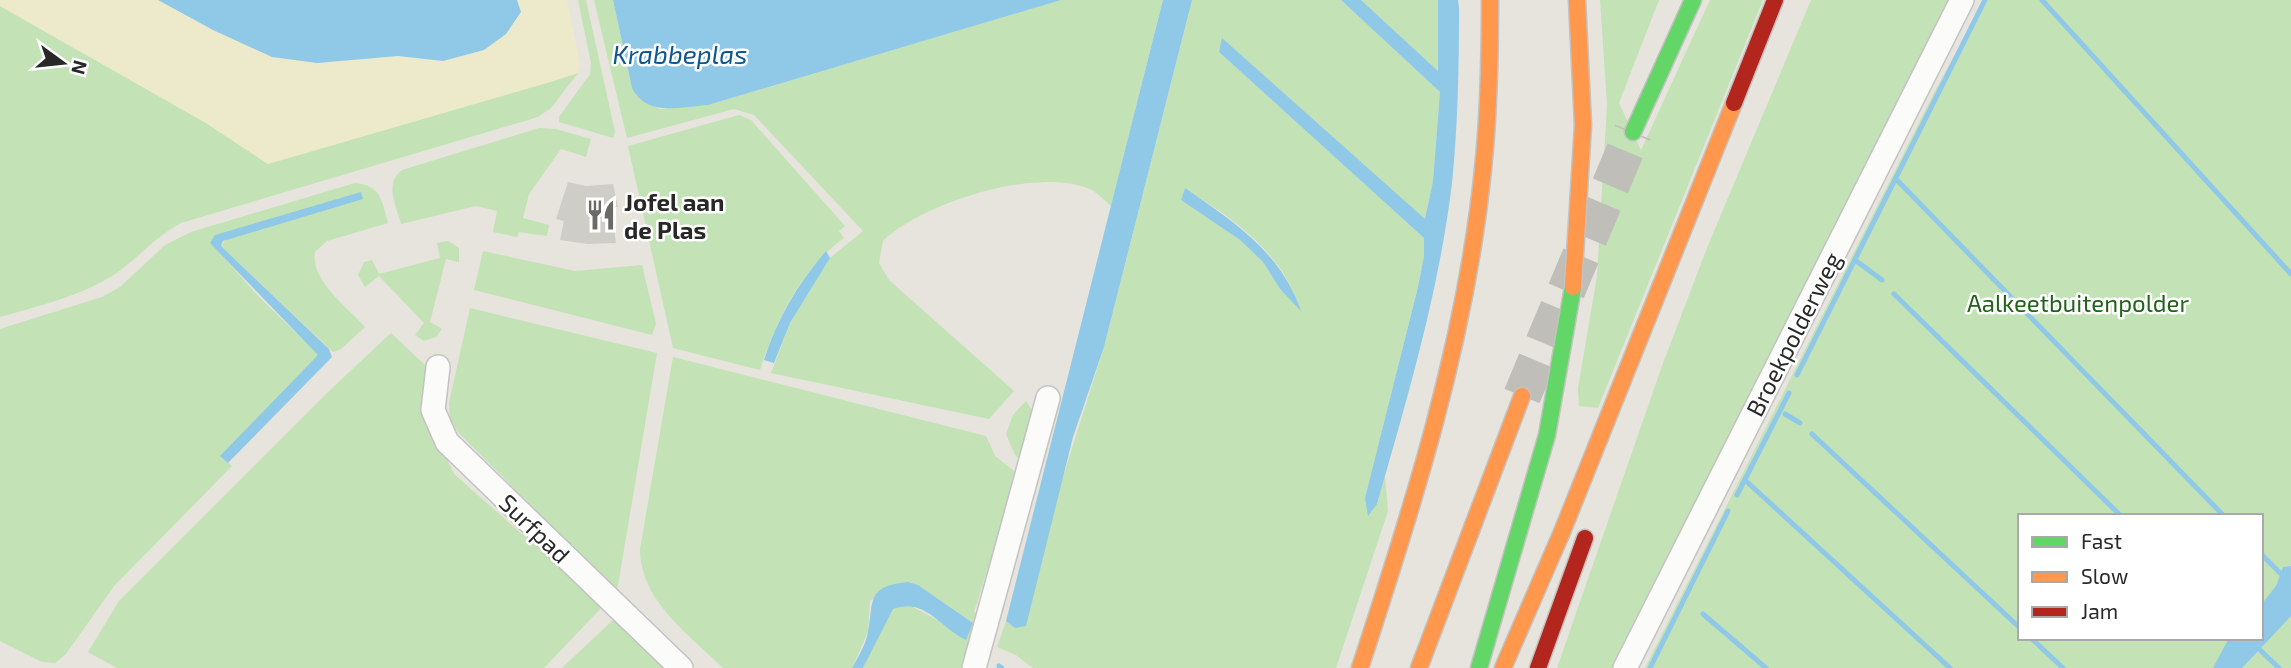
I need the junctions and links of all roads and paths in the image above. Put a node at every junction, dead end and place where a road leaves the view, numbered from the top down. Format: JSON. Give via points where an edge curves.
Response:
{"nodes":[{"id":1,"x":1490,"y":0,"type":"edge"},
{"id":2,"x":1577,"y":0,"type":"edge"},
{"id":3,"x":1693,"y":0,"type":"edge"},
{"id":4,"x":1775,"y":0,"type":"edge"},
{"id":5,"x":1962,"y":0,"type":"edge"},
{"id":6,"x":1633,"y":132,"type":"tunnel mouth"},
{"id":7,"x":1636,"y":343,"type":"junction"},
{"id":8,"x":438,"y":367,"type":"dead end"},
{"id":9,"x":1522,"y":396,"type":"tunnel mouth"},
{"id":10,"x":1048,"y":398,"type":"dead end"},
{"id":11,"x":1598,"y":489,"type":"dead end"},
{"id":12,"x":1588,"y":528,"type":"dead end"},
{"id":13,"x":681,"y":668,"type":"edge"},
{"id":14,"x":975,"y":668,"type":"edge"},
{"id":15,"x":1360,"y":668,"type":"edge"},
{"id":16,"x":1419,"y":668,"type":"edge"},
{"id":17,"x":1479,"y":668,"type":"edge"},
{"id":18,"x":1503,"y":668,"type":"edge"},
{"id":19,"x":1538,"y":668,"type":"edge"},
{"id":20,"x":1625,"y":668,"type":"edge"}],
"edges":[{"from":1,"to":15,"type":"highway","via":[[1488,135],[1463,304],[1419,476]]},
{"from":2,"to":17,"type":"highway","via":[[1584,129],[1577,258],[1567,334],[1532,495]]},
{"from":3,"to":6,"type":"highway"},
{"from":4,"to":7,"type":"highway"},
{"from":5,"to":20,"type":"street","name":"Broekpolderweg"},
{"from":7,"to":11,"type":"highway"},
{"from":7,"to":18,"type":"highway"},
{"from":8,"to":13,"type":"street","name":"Surfpad","via":[[433,410],[447,442]]},
{"from":9,"to":16,"type":"highway"},
{"from":10,"to":14,"type":"street"},
{"from":12,"to":19,"type":"highway"}]}
